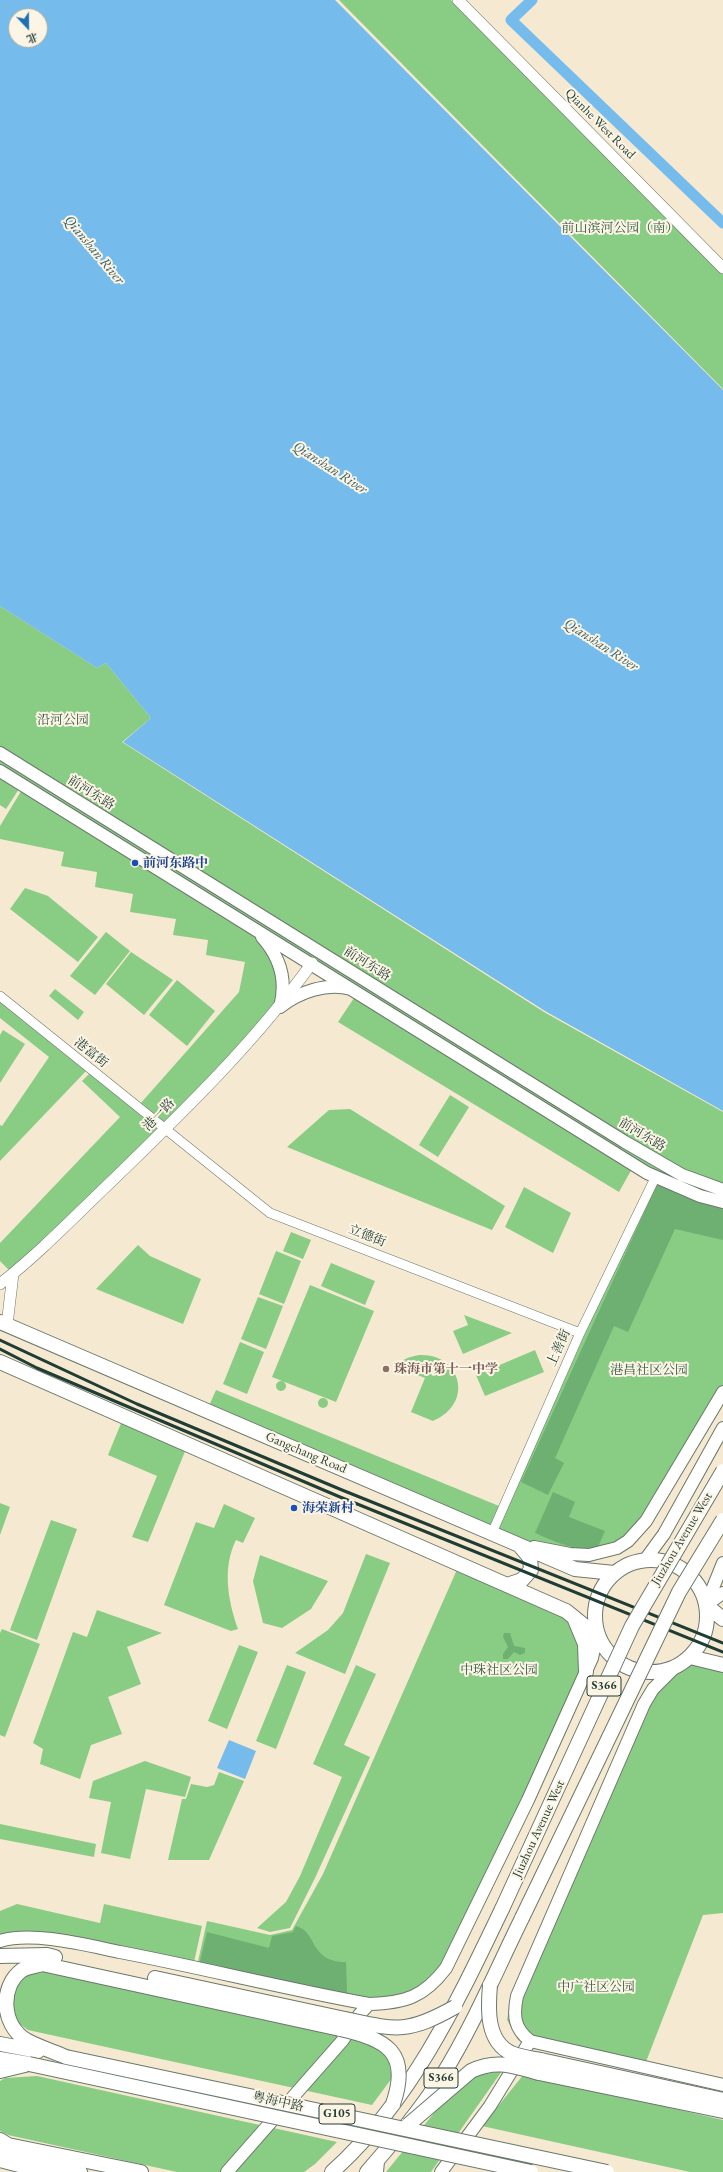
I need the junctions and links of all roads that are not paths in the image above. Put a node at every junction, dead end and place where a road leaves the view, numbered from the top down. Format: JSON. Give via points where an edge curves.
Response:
{"nodes":[{"id":1,"x":458,"y":0,"type":"edge"},
{"id":2,"x":723,"y":268,"type":"edge"},
{"id":3,"x":0,"y":753,"type":"edge"},
{"id":4,"x":0,"y":771,"type":"edge"},
{"id":5,"x":240,"y":919,"type":"junction"},
{"id":6,"x":312,"y":963,"type":"junction"},
{"id":7,"x":356,"y":991,"type":"junction"},
{"id":8,"x":0,"y":996,"type":"edge"},
{"id":9,"x":280,"y":1007,"type":"junction"},
{"id":10,"x":165,"y":1129,"type":"junction"},
{"id":11,"x":656,"y":1176,"type":"junction"},
{"id":12,"x":723,"y":1190,"type":"edge"},
{"id":13,"x":723,"y":1202,"type":"edge"},
{"id":14,"x":13,"y":1274,"type":"junction"},
{"id":15,"x":0,"y":1284,"type":"edge"},
{"id":16,"x":3,"y":1323,"type":"edge"},
{"id":17,"x":580,"y":1333,"type":"junction"},
{"id":18,"x":0,"y":1362,"type":"edge"},
{"id":19,"x":723,"y":1392,"type":"edge"},
{"id":20,"x":723,"y":1428,"type":"edge"},
{"id":21,"x":723,"y":1472,"type":"edge"},
{"id":22,"x":723,"y":1520,"type":"edge"},
{"id":23,"x":492,"y":1533,"type":"junction"},
{"id":24,"x":519,"y":1545,"type":"junction"},
{"id":25,"x":645,"y":1560,"type":"junction"},
{"id":26,"x":723,"y":1563,"type":"edge"},
{"id":27,"x":614,"y":1573,"type":"junction"},
{"id":28,"x":507,"y":1584,"type":"junction"},
{"id":29,"x":723,"y":1593,"type":"edge"},
{"id":30,"x":706,"y":1605,"type":"junction"},
{"id":31,"x":566,"y":1611,"type":"junction"},
{"id":32,"x":723,"y":1619,"type":"edge"},
{"id":33,"x":598,"y":1636,"type":"junction"},
{"id":34,"x":690,"y":1657,"type":"junction"},
{"id":35,"x":723,"y":1665,"type":"edge"},
{"id":36,"x":675,"y":1668,"type":"junction"},
{"id":37,"x":586,"y":1672,"type":"junction"},
{"id":38,"x":0,"y":1941,"type":"edge"},
{"id":39,"x":0,"y":1956,"type":"edge"},
{"id":40,"x":490,"y":1985,"type":"junction"},
{"id":41,"x":369,"y":2004,"type":"junction"},
{"id":42,"x":455,"y":2007,"type":"junction"},
{"id":43,"x":342,"y":2024,"type":"junction"},
{"id":44,"x":530,"y":2041,"type":"junction"},
{"id":45,"x":0,"y":2044,"type":"edge"},
{"id":46,"x":66,"y":2057,"type":"junction"},
{"id":47,"x":0,"y":2059,"type":"edge"},
{"id":48,"x":29,"y":2064,"type":"junction"},
{"id":49,"x":540,"y":2066,"type":"junction"},
{"id":50,"x":0,"y":2071,"type":"edge"},
{"id":51,"x":723,"y":2085,"type":"edge"},
{"id":52,"x":723,"y":2100,"type":"edge"},
{"id":53,"x":394,"y":2104,"type":"junction"},
{"id":54,"x":723,"y":2111,"type":"edge"},
{"id":55,"x":408,"y":2125,"type":"junction"},
{"id":56,"x":0,"y":2140,"type":"edge"},
{"id":57,"x":0,"y":2155,"type":"edge"},
{"id":58,"x":0,"y":2161,"type":"edge"},
{"id":59,"x":376,"y":2166,"type":"edge"},
{"id":60,"x":42,"y":2172,"type":"edge"},
{"id":61,"x":80,"y":2172,"type":"edge"},
{"id":62,"x":141,"y":2172,"type":"edge"},
{"id":63,"x":227,"y":2172,"type":"edge"},
{"id":64,"x":332,"y":2172,"type":"edge"},
{"id":65,"x":367,"y":2172,"type":"edge"},
{"id":66,"x":441,"y":2172,"type":"edge"},
{"id":67,"x":531,"y":2172,"type":"edge"},
{"id":68,"x":608,"y":2172,"type":"edge"}],
"edges":[{"from":1,"to":2,"type":"street","name":"Qianhe West Road"},
{"from":3,"to":12,"type":"main road","name":"前河东路","via":[[625,1142],[682,1175]]},
{"from":4,"to":5,"type":"main road"},
{"from":5,"to":6,"type":"main road"},
{"from":5,"to":9,"type":"main road","via":[[260,934],[271,947],[279,963],[283,994]]},
{"from":6,"to":7,"type":"main road"},
{"from":6,"to":9,"type":"street","name":"港一路"},
{"from":7,"to":9,"type":"main road","via":[[346,988],[322,988],[291,998]]},
{"from":7,"to":11,"type":"main road"},
{"from":8,"to":10,"type":"street","name":"港富街"},
{"from":9,"to":10,"type":"street","name":"港一路"},
{"from":10,"to":14,"type":"street","name":"港一路"},
{"from":10,"to":17,"type":"street","name":"立德街","via":[[270,1212]]},
{"from":11,"to":13,"type":"main road","via":[[700,1196]]},
{"from":11,"to":17,"type":"street","name":"上善街"},
{"from":14,"to":15,"type":"street","name":"港一路"},
{"from":14,"to":16,"type":"street"},
{"from":16,"to":23,"type":"main road","name":"Gangchang Road"},
{"from":17,"to":23,"type":"street","name":"上善街"},
{"from":18,"to":28,"type":"main road"},
{"from":19,"to":24,"type":"main road","via":[[646,1521],[628,1541],[617,1548],[589,1554],[570,1554]]},
{"from":20,"to":25,"type":"main road","via":[[664,1534]]},
{"from":21,"to":42,"type":"main road","name":"Jiuzhou Avenue West","number":"S366","bridge":true,"via":[[632,1626]]},
{"from":22,"to":40,"type":"main road","name":"Jiuzhou Avenue West","number":"S366","bridge":true,"via":[[680,1592]]},
{"from":23,"to":24,"type":"main road","name":"Gangchang Road"},
{"from":24,"to":27,"type":"main road","name":"Gangchang Road","via":[[575,1569]]},
{"from":24,"to":28,"type":"main road","via":[[530,1558],[530,1570],[522,1580]]},
{"from":25,"to":27,"type":"main road"},
{"from":25,"to":30,"type":"main road","via":[[677,1566],[690,1576],[700,1589]]},
{"from":26,"to":30,"type":"main road"},
{"from":27,"to":33,"type":"main road","via":[[603,1586],[596,1601],[594,1618]]},
{"from":28,"to":31,"type":"main road"},
{"from":29,"to":30,"type":"main road"},
{"from":30,"to":32,"type":"main road"},
{"from":30,"to":34,"type":"main road","via":[[707,1624],[701,1641]]},
{"from":31,"to":33,"type":"main road"},
{"from":31,"to":37,"type":"main road","via":[[577,1622],[582,1633]]},
{"from":33,"to":36,"type":"main road","via":[[607,1652],[621,1664],[644,1672]]},
{"from":33,"to":37,"type":"main road"},
{"from":34,"to":35,"type":"main road"},
{"from":34,"to":36,"type":"main road"},
{"from":36,"to":44,"type":"main road","via":[[653,1689],[644,1704],[517,1996],[514,2012],[520,2033]]},
{"from":37,"to":41,"type":"main road","via":[[528,1800],[446,1968],[436,1982],[423,1993],[392,2003]]},
{"from":38,"to":41,"type":"main road","via":[[11,1938],[58,1940]]},
{"from":39,"to":43,"type":"main road","via":[[46,1955]]},
{"from":40,"to":49,"type":"main road","bridge":true,"via":[[489,2017],[496,2040],[512,2053]]},
{"from":40,"to":55,"type":"main road","name":"Jiuzhou Avenue West","number":"S366","bridge":true,"via":[[472,2024],[442,2076]]},
{"from":41,"to":63,"type":"main road","via":[[343,2040]]},
{"from":42,"to":43,"type":"main road","bridge":true,"via":[[407,2028]]},
{"from":42,"to":53,"type":"main road","name":"Jiuzhou Avenue West","number":"S366","bridge":true},
{"from":43,"to":46,"type":"main road","via":[[42,1964],[21,1970],[10,1981],[3,1995],[3,2011],[8,2023],[27,2040]]},
{"from":43,"to":53,"type":"main road","bridge":true,"via":[[372,2037],[392,2050],[400,2073]]},
{"from":44,"to":51,"type":"main road"},
{"from":44,"to":66,"type":"main road","via":[[490,2106]]},
{"from":45,"to":46,"type":"main road","number":"G105"},
{"from":46,"to":68,"type":"main road","name":"粤海中路","number":"G105","bridge":true},
{"from":47,"to":48,"type":"main road","number":"G105"},
{"from":48,"to":50,"type":"main road"},
{"from":48,"to":67,"type":"main road","name":"粤海中路","number":"G105","bridge":true},
{"from":49,"to":52,"type":"main road"},
{"from":49,"to":54,"type":"main road"},
{"from":49,"to":55,"type":"main road","bridge":true,"via":[[497,2063],[480,2067]]},
{"from":53,"to":64,"type":"main road","name":"Jiuzhou Avenue West","number":"S366","bridge":true},
{"from":55,"to":59,"type":"main road","name":"Jiuzhou Avenue West","number":"S366","bridge":true},
{"from":56,"to":62,"type":"main road","via":[[8,2145]]},
{"from":57,"to":61,"type":"main road"},
{"from":58,"to":60,"type":"main road"},
{"from":59,"to":65,"type":"main road","name":"Jiuzhou Avenue West","number":"S366"}]}
